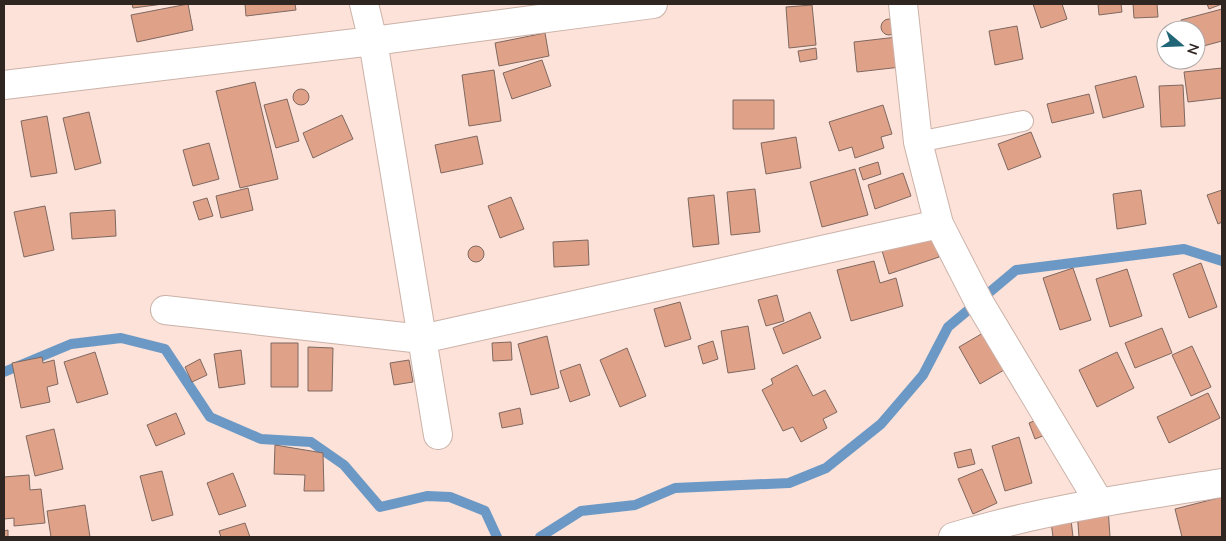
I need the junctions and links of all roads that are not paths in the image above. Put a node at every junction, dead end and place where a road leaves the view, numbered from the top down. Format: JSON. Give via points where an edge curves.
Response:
{"nodes":[{"id":1,"x":364,"y":4,"type":"edge"},
{"id":2,"x":653,"y":4,"type":"edge"},
{"id":3,"x":903,"y":4,"type":"edge"},
{"id":4,"x":374,"y":41,"type":"junction"},
{"id":5,"x":4,"y":85,"type":"edge"},
{"id":6,"x":1023,"y":121,"type":"dead end"},
{"id":7,"x":918,"y":142,"type":"junction"},
{"id":8,"x":939,"y":224,"type":"junction"},
{"id":9,"x":166,"y":310,"type":"dead end"},
{"id":10,"x":422,"y":339,"type":"junction"},
{"id":11,"x":438,"y":435,"type":"dead end"},
{"id":12,"x":1222,"y":483,"type":"edge"},
{"id":13,"x":1099,"y":502,"type":"junction"},
{"id":14,"x":953,"y":537,"type":"edge"}],
"edges":[{"from":1,"to":4,"type":"street"},
{"from":2,"to":4,"type":"street"},
{"from":3,"to":7,"type":"street"},
{"from":4,"to":5,"type":"street"},
{"from":4,"to":10,"type":"street"},
{"from":6,"to":7,"type":"lane"},
{"from":7,"to":8,"type":"street"},
{"from":8,"to":10,"type":"street"},
{"from":8,"to":13,"type":"street","via":[[979,302]]},
{"from":9,"to":10,"type":"street"},
{"from":10,"to":11,"type":"street"},
{"from":12,"to":13,"type":"street"},
{"from":13,"to":14,"type":"street"}]}
